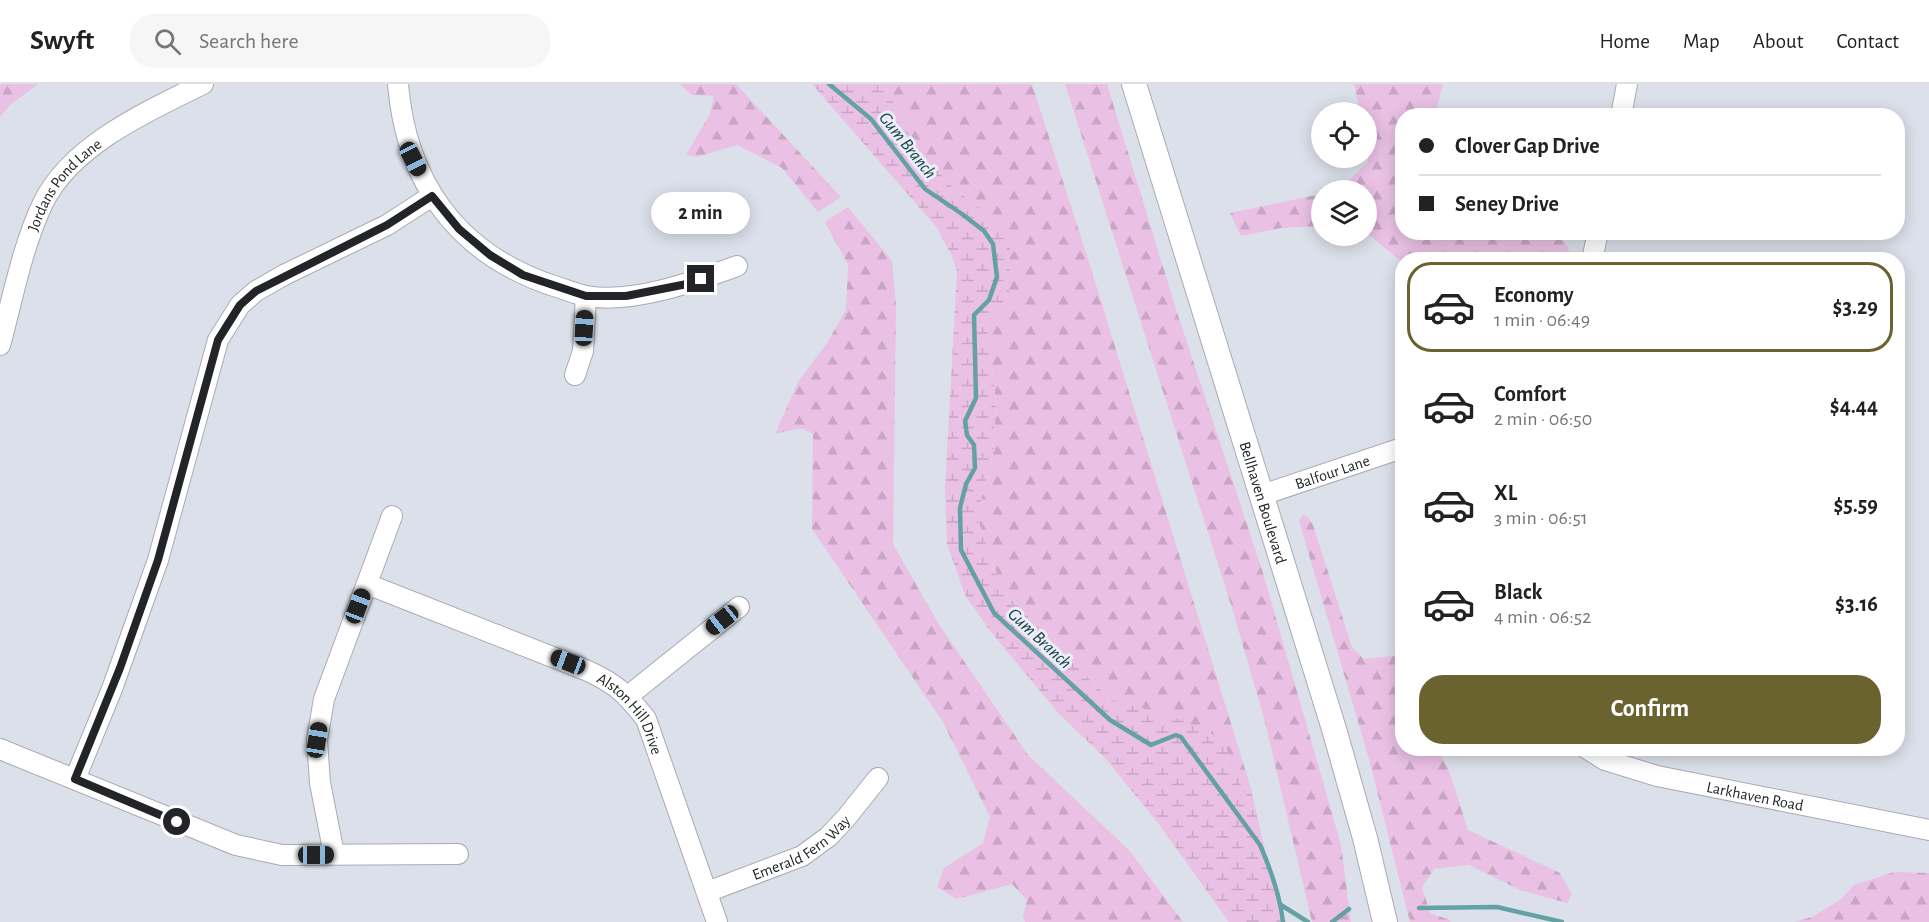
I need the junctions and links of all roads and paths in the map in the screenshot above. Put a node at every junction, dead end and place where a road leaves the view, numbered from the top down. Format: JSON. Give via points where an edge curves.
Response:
{"nodes":[{"id":1,"x":203,"y":84,"type":"edge"},
{"id":2,"x":398,"y":84,"type":"edge"},
{"id":3,"x":1134,"y":84,"type":"edge"},
{"id":4,"x":1627,"y":84,"type":"edge"},
{"id":5,"x":1622,"y":108,"type":"edge"},
{"id":6,"x":432,"y":196,"type":"junction"},
{"id":7,"x":737,"y":266,"type":"dead end"},
{"id":8,"x":586,"y":296,"type":"junction"},
{"id":9,"x":0,"y":345,"type":"edge"},
{"id":10,"x":575,"y":375,"type":"dead end"},
{"id":11,"x":1395,"y":450,"type":"edge"},
{"id":12,"x":1262,"y":495,"type":"junction"},
{"id":13,"x":392,"y":516,"type":"dead end"},
{"id":14,"x":367,"y":584,"type":"junction"},
{"id":15,"x":739,"y":607,"type":"dead end"},
{"id":16,"x":628,"y":696,"type":"junction"},
{"id":17,"x":0,"y":749,"type":"edge"},
{"id":18,"x":1599,"y":756,"type":"edge"},
{"id":19,"x":878,"y":778,"type":"dead end"},
{"id":20,"x":75,"y":779,"type":"junction"},
{"id":21,"x":1928,"y":826,"type":"edge"},
{"id":22,"x":334,"y":854,"type":"junction"},
{"id":23,"x":458,"y":854,"type":"dead end"},
{"id":24,"x":707,"y":892,"type":"junction"},
{"id":25,"x":717,"y":922,"type":"edge"},
{"id":26,"x":1385,"y":922,"type":"edge"}],
"edges":[{"from":1,"to":9,"type":"street","name":"Jordans Pond Lane","via":[[115,130],[65,172],[44,202],[28,242]]},
{"from":2,"to":6,"type":"street","via":[[400,111],[413,159]]},
{"from":3,"to":12,"type":"main road","name":"Bellhaven Boulevard"},
{"from":4,"to":5,"type":"street"},
{"from":6,"to":8,"type":"street","via":[[459,229],[490,255],[523,275]]},
{"from":6,"to":20,"type":"street","via":[[387,225],[256,291],[228,322],[218,340],[158,560]]},
{"from":7,"to":8,"type":"street","via":[[677,286],[626,296]]},
{"from":8,"to":10,"type":"street","via":[[583,351]]},
{"from":11,"to":12,"type":"street","name":"Balfour Lane"},
{"from":12,"to":26,"type":"main road","name":"Bellhaven Boulevard","via":[[1334,729]]},
{"from":13,"to":14,"type":"street"},
{"from":14,"to":16,"type":"street","name":"Alston Hill Drive","via":[[588,670]]},
{"from":14,"to":22,"type":"street","via":[[324,699],[317,740],[320,783]]},
{"from":15,"to":16,"type":"street"},
{"from":16,"to":24,"type":"street","name":"Alston Hill Drive","via":[[646,718]]},
{"from":17,"to":20,"type":"street"},
{"from":18,"to":21,"type":"street","name":"Larkhaven Road","via":[[1657,776]]},
{"from":19,"to":24,"type":"street","name":"Emerald Fern Way","via":[[846,818],[814,848]]},
{"from":20,"to":22,"type":"street","via":[[236,845],[282,855]]},
{"from":22,"to":23,"type":"street"},
{"from":24,"to":25,"type":"street","name":"Alston Hill Drive"}]}
